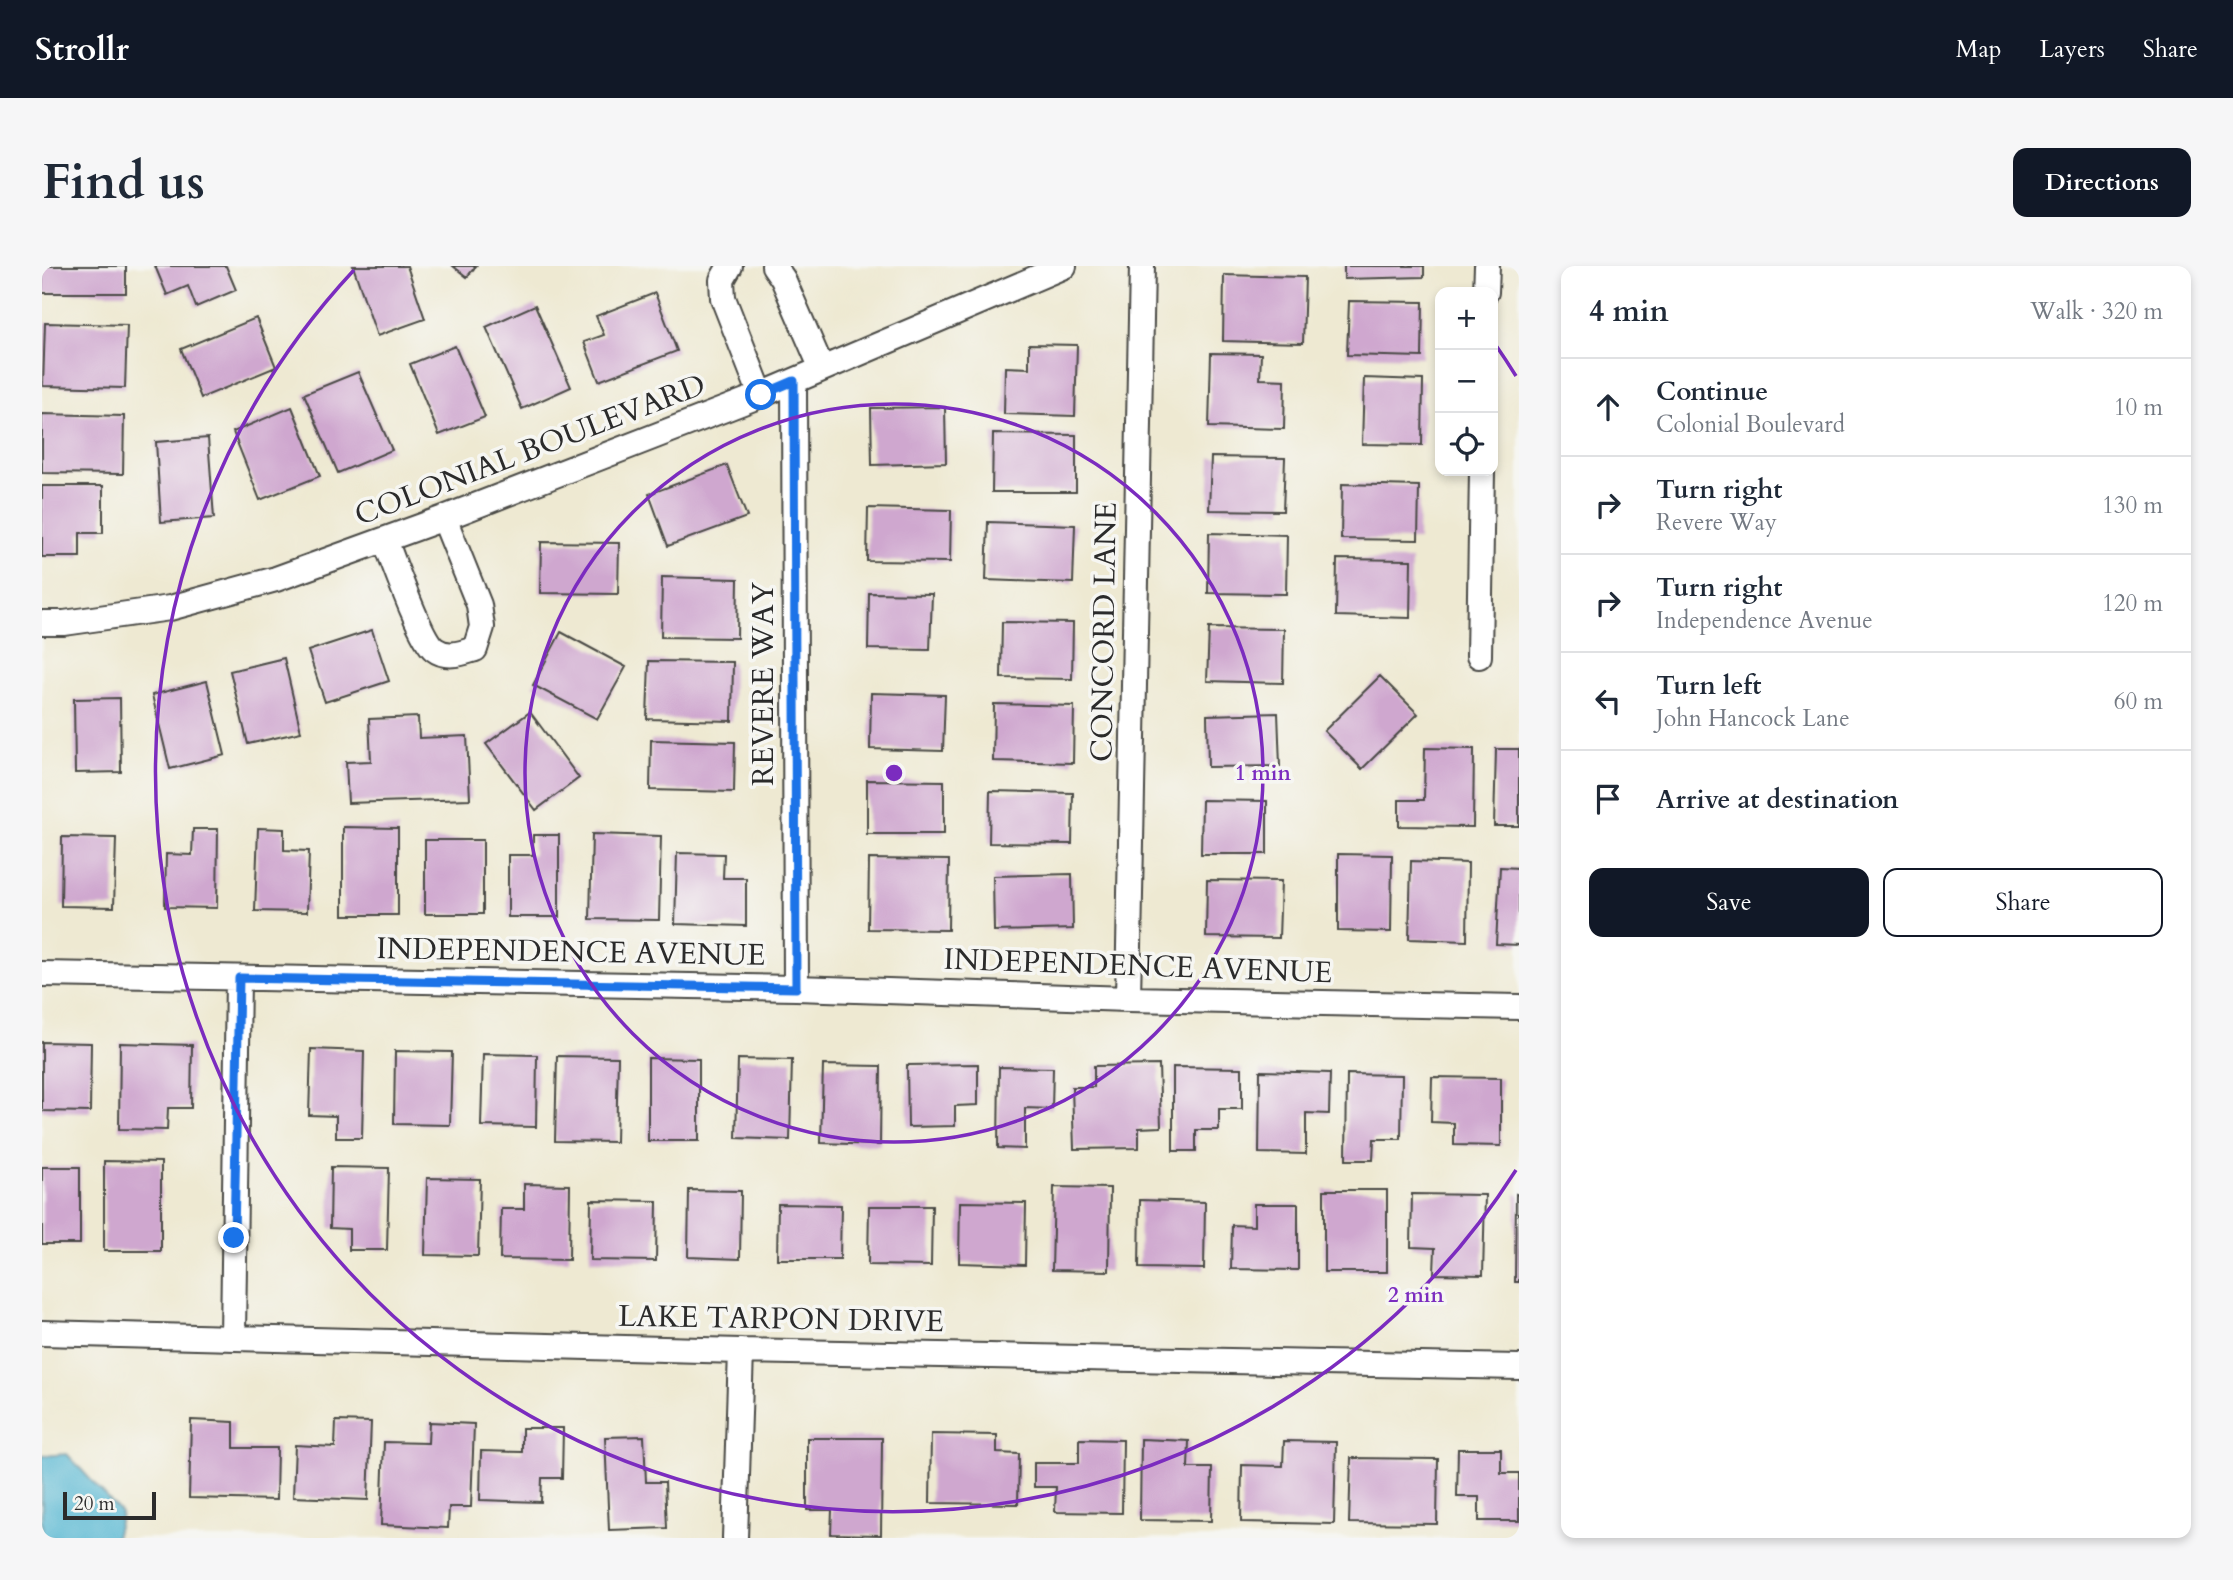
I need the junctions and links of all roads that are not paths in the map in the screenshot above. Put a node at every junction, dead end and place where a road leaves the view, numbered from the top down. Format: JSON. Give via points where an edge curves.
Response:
{"nodes":[{"id":1,"x":730,"y":266,"type":"edge"},
{"id":2,"x":774,"y":266,"type":"edge"},
{"id":3,"x":1064,"y":266,"type":"edge"},
{"id":4,"x":1142,"y":266,"type":"edge"},
{"id":5,"x":1487,"y":266,"type":"edge"},
{"id":6,"x":1486,"y":287,"type":"edge"},
{"id":7,"x":822,"y":369,"type":"junction"},
{"id":8,"x":794,"y":381,"type":"junction"},
{"id":9,"x":761,"y":395,"type":"junction"},
{"id":10,"x":1482,"y":476,"type":"edge"},
{"id":11,"x":444,"y":518,"type":"junction"},
{"id":12,"x":385,"y":540,"type":"junction"},
{"id":13,"x":42,"y":623,"type":"edge"},
{"id":14,"x":1479,"y":656,"type":"dead end"},
{"id":15,"x":42,"y":974,"type":"edge"},
{"id":16,"x":239,"y":978,"type":"junction"},
{"id":17,"x":796,"y":988,"type":"junction"},
{"id":18,"x":1128,"y":999,"type":"junction"},
{"id":19,"x":1519,"y":1007,"type":"edge"},
{"id":20,"x":42,"y":1333,"type":"edge"},
{"id":21,"x":233,"y":1336,"type":"junction"},
{"id":22,"x":741,"y":1351,"type":"junction"},
{"id":23,"x":1519,"y":1367,"type":"edge"},
{"id":24,"x":735,"y":1538,"type":"edge"}],
"edges":[{"from":1,"to":9,"type":"street","via":[[722,280],[723,298]]},
{"from":2,"to":7,"type":"street"},
{"from":3,"to":7,"type":"street","name":"COLONIAL BOULEVARD"},
{"from":4,"to":18,"type":"street","name":"CONCORD LANE"},
{"from":5,"to":6,"type":"street"},
{"from":7,"to":8,"type":"street","name":"COLONIAL BOULEVARD"},
{"from":8,"to":9,"type":"street","name":"COLONIAL BOULEVARD"},
{"from":8,"to":17,"type":"street","name":"REVERE WAY"},
{"from":9,"to":11,"type":"street","name":"COLONIAL BOULEVARD"},
{"from":10,"to":14,"type":"street"},
{"from":11,"to":12,"type":"street","name":"COLONIAL BOULEVARD"},
{"from":11,"to":12,"type":"street","via":[[479,605],[482,627],[475,649],[453,656],[434,649]]},
{"from":12,"to":13,"type":"street","name":"COLONIAL BOULEVARD","via":[[276,579],[170,608]]},
{"from":15,"to":16,"type":"street","name":"INDEPENDENCE AVENUE"},
{"from":16,"to":17,"type":"street","name":"INDEPENDENCE AVENUE"},
{"from":16,"to":21,"type":"street"},
{"from":17,"to":18,"type":"street","name":"INDEPENDENCE AVENUE"},
{"from":18,"to":19,"type":"street","name":"INDEPENDENCE AVENUE"},
{"from":20,"to":21,"type":"street","name":"LAKE TARPON DRIVE"},
{"from":21,"to":22,"type":"street","name":"LAKE TARPON DRIVE"},
{"from":22,"to":23,"type":"street","name":"LAKE TARPON DRIVE"},
{"from":22,"to":24,"type":"street"}]}
